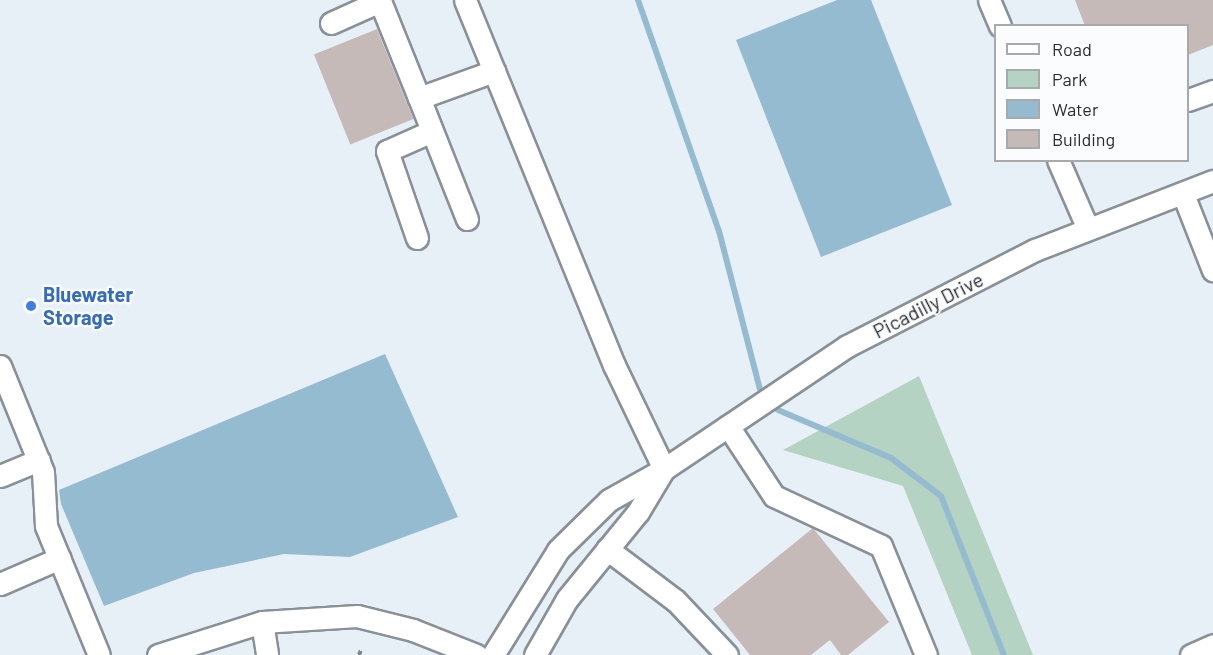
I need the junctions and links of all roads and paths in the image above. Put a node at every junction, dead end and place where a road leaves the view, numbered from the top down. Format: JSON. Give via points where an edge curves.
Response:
{"nodes":[{"id":1,"x":465,"y":0,"type":"edge"},
{"id":2,"x":989,"y":0,"type":"edge"},
{"id":3,"x":331,"y":23,"type":"dead end"},
{"id":4,"x":999,"y":24,"type":"edge"},
{"id":5,"x":494,"y":71,"type":"junction"},
{"id":6,"x":1213,"y":91,"type":"edge"},
{"id":7,"x":419,"y":98,"type":"junction"},
{"id":8,"x":1189,"y":100,"type":"edge"},
{"id":9,"x":432,"y":131,"type":"junction"},
{"id":10,"x":1059,"y":162,"type":"edge"},
{"id":11,"x":1213,"y":181,"type":"edge"},
{"id":12,"x":1183,"y":194,"type":"junction"},
{"id":13,"x":466,"y":219,"type":"dead end"},
{"id":14,"x":1088,"y":229,"type":"junction"},
{"id":15,"x":417,"y":238,"type":"dead end"},
{"id":16,"x":1213,"y":270,"type":"edge"},
{"id":17,"x":0,"y":366,"type":"edge"},
{"id":18,"x":728,"y":426,"type":"junction"},
{"id":19,"x":39,"y":460,"type":"junction"},
{"id":20,"x":664,"y":468,"type":"junction"},
{"id":21,"x":0,"y":477,"type":"edge"},
{"id":22,"x":607,"y":549,"type":"junction"},
{"id":23,"x":60,"y":558,"type":"junction"},
{"id":24,"x":0,"y":584,"type":"edge"},
{"id":25,"x":262,"y":622,"type":"junction"},
{"id":26,"x":1213,"y":645,"type":"edge"},
{"id":27,"x":99,"y":655,"type":"edge"},
{"id":28,"x":158,"y":655,"type":"edge"},
{"id":29,"x":267,"y":655,"type":"edge"},
{"id":30,"x":476,"y":655,"type":"edge"},
{"id":31,"x":493,"y":655,"type":"edge"},
{"id":32,"x":535,"y":655,"type":"edge"},
{"id":33,"x":727,"y":655,"type":"edge"},
{"id":34,"x":926,"y":655,"type":"edge"},
{"id":35,"x":1191,"y":655,"type":"edge"}],
"edges":[{"from":1,"to":5,"type":"street"},
{"from":2,"to":4,"type":"street"},
{"from":3,"to":7,"type":"street","via":[[380,1]]},
{"from":5,"to":7,"type":"street"},
{"from":5,"to":20,"type":"street","via":[[614,365]]},
{"from":6,"to":8,"type":"street"},
{"from":7,"to":9,"type":"street"},
{"from":9,"to":13,"type":"street"},
{"from":9,"to":15,"type":"street","via":[[387,151]]},
{"from":10,"to":14,"type":"street"},
{"from":11,"to":12,"type":"street","name":"Picadilly Drive"},
{"from":12,"to":14,"type":"street","name":"Picadilly Drive"},
{"from":12,"to":16,"type":"street"},
{"from":14,"to":18,"type":"street","name":"Picadilly Drive","via":[[1035,250],[847,346]]},
{"from":17,"to":19,"type":"street"},
{"from":18,"to":20,"type":"street","name":"Picadilly Drive"},
{"from":18,"to":34,"type":"street","via":[[774,496],[881,546]]},
{"from":19,"to":21,"type":"street"},
{"from":19,"to":23,"type":"street","via":[[44,479],[44,518]]},
{"from":20,"to":22,"type":"street","name":"Picadilly Drive","via":[[638,512]]},
{"from":20,"to":31,"type":"street","name":"Picadilly Drive","via":[[609,500],[558,550]]},
{"from":22,"to":32,"type":"street","name":"Picadilly Drive","via":[[567,599]]},
{"from":22,"to":33,"type":"street","via":[[676,602]]},
{"from":23,"to":24,"type":"street"},
{"from":23,"to":27,"type":"street"},
{"from":25,"to":28,"type":"street"},
{"from":25,"to":29,"type":"street"},
{"from":25,"to":30,"type":"street","via":[[357,616],[413,630]]},
{"from":26,"to":35,"type":"street"}]}
